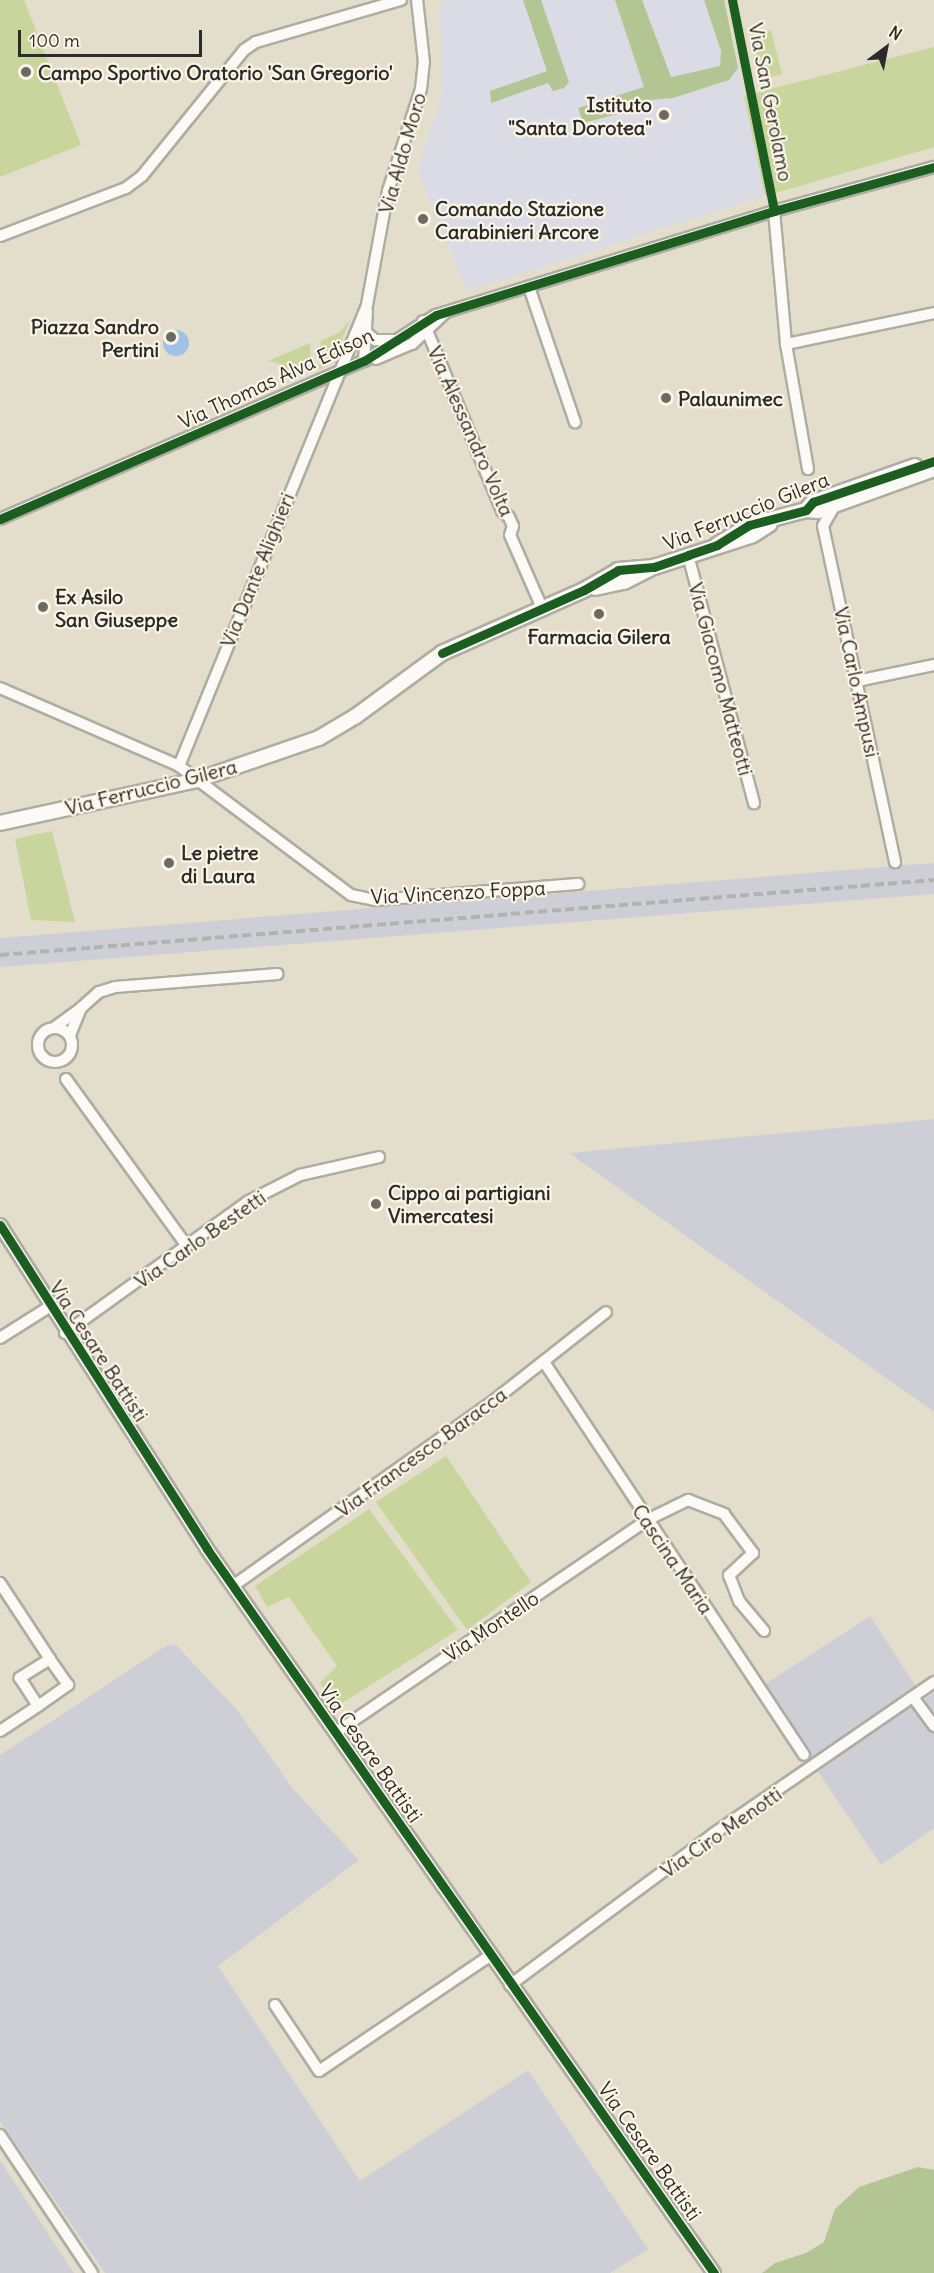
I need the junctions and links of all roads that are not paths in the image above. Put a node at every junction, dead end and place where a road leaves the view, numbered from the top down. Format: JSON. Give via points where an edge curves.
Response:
{"nodes":[{"id":1,"x":401,"y":0,"type":"edge"},
{"id":2,"x":417,"y":0,"type":"edge"},
{"id":3,"x":934,"y":167,"type":"edge"},
{"id":4,"x":774,"y":211,"type":"junction"},
{"id":5,"x":0,"y":236,"type":"edge"},
{"id":6,"x":529,"y":287,"type":"junction"},
{"id":7,"x":367,"y":305,"type":"junction"},
{"id":8,"x":934,"y":313,"type":"edge"},
{"id":9,"x":445,"y":314,"type":"junction"},
{"id":10,"x":423,"y":321,"type":"junction"},
{"id":11,"x":428,"y":332,"type":"junction"},
{"id":12,"x":367,"y":333,"type":"junction"},
{"id":13,"x":396,"y":340,"type":"junction"},
{"id":14,"x":786,"y":344,"type":"junction"},
{"id":15,"x":364,"y":361,"type":"junction"},
{"id":16,"x":336,"y":374,"type":"junction"},
{"id":17,"x":575,"y":422,"type":"dead end"},
{"id":18,"x":934,"y":461,"type":"edge"},
{"id":19,"x":808,"y":469,"type":"dead end"},
{"id":20,"x":934,"y":469,"type":"edge"},
{"id":21,"x":835,"y":505,"type":"junction"},
{"id":22,"x":806,"y":510,"type":"junction"},
{"id":23,"x":0,"y":519,"type":"edge"},
{"id":24,"x":688,"y":555,"type":"junction"},
{"id":25,"x":542,"y":608,"type":"junction"},
{"id":26,"x":934,"y":665,"type":"edge"},
{"id":27,"x":857,"y":681,"type":"junction"},
{"id":28,"x":0,"y":688,"type":"edge"},
{"id":29,"x":179,"y":766,"type":"junction"},
{"id":30,"x":197,"y":780,"type":"junction"},
{"id":31,"x":754,"y":803,"type":"dead end"},
{"id":32,"x":0,"y":823,"type":"edge"},
{"id":33,"x":895,"y":862,"type":"dead end"},
{"id":34,"x":578,"y":884,"type":"dead end"},
{"id":35,"x":277,"y":974,"type":"dead end"},
{"id":36,"x":81,"y":1008,"type":"junction"},
{"id":37,"x":55,"y":1027,"type":"junction"},
{"id":38,"x":70,"y":1035,"type":"junction"},
{"id":39,"x":58,"y":1061,"type":"junction"},
{"id":40,"x":379,"y":1157,"type":"dead end"},
{"id":41,"x":0,"y":1225,"type":"edge"},
{"id":42,"x":0,"y":1232,"type":"edge"},
{"id":43,"x":11,"y":1246,"type":"junction"},
{"id":44,"x":187,"y":1246,"type":"junction"},
{"id":45,"x":49,"y":1307,"type":"junction"},
{"id":46,"x":606,"y":1312,"type":"dead end"},
{"id":47,"x":65,"y":1333,"type":"junction"},
{"id":48,"x":0,"y":1338,"type":"edge"},
{"id":49,"x":544,"y":1362,"type":"junction"},
{"id":50,"x":647,"y":1520,"type":"junction"},
{"id":51,"x":0,"y":1582,"type":"edge"},
{"id":52,"x":233,"y":1586,"type":"junction"},
{"id":53,"x":764,"y":1631,"type":"dead end"},
{"id":54,"x":50,"y":1659,"type":"junction"},
{"id":55,"x":934,"y":1682,"type":"edge"},
{"id":56,"x":913,"y":1697,"type":"junction"},
{"id":57,"x":38,"y":1706,"type":"junction"},
{"id":58,"x":934,"y":1726,"type":"edge"},
{"id":59,"x":0,"y":1731,"type":"edge"},
{"id":60,"x":335,"y":1733,"type":"junction"},
{"id":61,"x":804,"y":1755,"type":"dead end"},
{"id":62,"x":491,"y":1955,"type":"junction"},
{"id":63,"x":510,"y":1985,"type":"junction"},
{"id":64,"x":276,"y":2005,"type":"dead end"},
{"id":65,"x":0,"y":2135,"type":"edge"},
{"id":66,"x":712,"y":2272,"type":"edge"},
{"id":67,"x":92,"y":2273,"type":"edge"}],
"edges":[{"from":1,"to":5,"type":"street","via":[[256,42],[244,50],[157,162],[126,188]]},
{"from":2,"to":7,"type":"street","name":"Via Aldo Moro","via":[[424,62],[422,89],[388,191]]},
{"from":3,"to":4,"type":"street","name":"Via Thomas Alva Edison"},
{"from":4,"to":6,"type":"street","name":"Via Thomas Alva Edison"},
{"from":4,"to":14,"type":"street"},
{"from":6,"to":9,"type":"street","name":"Via Thomas Alva Edison"},
{"from":6,"to":17,"type":"street"},
{"from":7,"to":12,"type":"street","name":"Via Aldo Moro"},
{"from":7,"to":16,"type":"street","name":"Via Aldo Moro"},
{"from":8,"to":14,"type":"street"},
{"from":9,"to":10,"type":"street","name":"Via Thomas Alva Edison"},
{"from":9,"to":11,"type":"street","name":"Via Thomas Alva Edison"},
{"from":10,"to":11,"type":"street","name":"Via Alessandro Volta"},
{"from":10,"to":13,"type":"street","name":"Via Thomas Alva Edison"},
{"from":11,"to":15,"type":"street","name":"Via Thomas Alva Edison","via":[[392,355]]},
{"from":11,"to":25,"type":"street","name":"Via Alessandro Volta","via":[[502,511],[513,526],[510,535]]},
{"from":12,"to":13,"type":"street","name":"Via Thomas Alva Edison","via":[[375,340]]},
{"from":12,"to":15,"type":"street","name":"Via Aldo Moro"},
{"from":13,"to":15,"type":"street","name":"Via Thomas Alva Edison"},
{"from":14,"to":19,"type":"street"},
{"from":15,"to":16,"type":"street","name":"Via Thomas Alva Edison"},
{"from":16,"to":23,"type":"street","name":"Via Thomas Alva Edison"},
{"from":16,"to":29,"type":"street","name":"Via Dante Alighieri"},
{"from":18,"to":22,"type":"main road","name":"Via Ferruccio Gilera","via":[[813,502]]},
{"from":20,"to":21,"type":"main road","name":"Via Ferruccio Gilera"},
{"from":21,"to":22,"type":"main road","name":"Via Ferruccio Gilera","via":[[818,511]]},
{"from":21,"to":27,"type":"street","name":"Via Carlo Ampusi","via":[[823,526]]},
{"from":22,"to":24,"type":"main road","name":"Via Ferruccio Gilera","via":[[749,525],[717,545]]},
{"from":24,"to":25,"type":"main road","name":"Via Ferruccio Gilera","via":[[654,567],[618,570]]},
{"from":24,"to":31,"type":"street","name":"Via Giacomo Matteotti"},
{"from":25,"to":30,"type":"main road","name":"Via Ferruccio Gilera","via":[[442,653],[319,738]]},
{"from":26,"to":27,"type":"street"},
{"from":27,"to":33,"type":"street","name":"Via Carlo Ampusi"},
{"from":28,"to":29,"type":"street","name":"Via Vincenzo Foppa"},
{"from":29,"to":30,"type":"street","name":"Via Vincenzo Foppa"},
{"from":30,"to":32,"type":"main road","name":"Via Ferruccio Gilera"},
{"from":30,"to":34,"type":"street","name":"Via Vincenzo Foppa","via":[[351,895],[375,900]]},
{"from":35,"to":36,"type":"street","via":[[115,987],[99,992]]},
{"from":36,"to":37,"type":"street"},
{"from":36,"to":38,"type":"street"},
{"from":37,"to":38,"type":"street"},
{"from":37,"to":39,"type":"street","via":[[45,1030],[38,1044],[43,1057]]},
{"from":38,"to":39,"type":"street","via":[[72,1050]]},
{"from":39,"to":44,"type":"street","via":[[66,1079]]},
{"from":40,"to":44,"type":"street","name":"Via Carlo Bestetti","via":[[300,1175],[248,1202]]},
{"from":41,"to":43,"type":"street","name":"Via Cesare Battisti"},
{"from":42,"to":43,"type":"street","name":"Via Cesare Battisti"},
{"from":43,"to":45,"type":"street","name":"Via Cesare Battisti"},
{"from":44,"to":47,"type":"street","name":"Via Carlo Bestetti"},
{"from":45,"to":47,"type":"street","name":"Via Cesare Battisti"},
{"from":45,"to":48,"type":"street"},
{"from":46,"to":49,"type":"street","name":"Via Francesco Baracca"},
{"from":47,"to":52,"type":"street","name":"Via Cesare Battisti"},
{"from":49,"to":50,"type":"street","name":"Cascina Maria"},
{"from":49,"to":52,"type":"street","name":"Via Francesco Baracca"},
{"from":50,"to":53,"type":"street","name":"Via Montello","via":[[688,1500],[724,1514],[753,1553],[729,1575],[739,1601]]},
{"from":50,"to":60,"type":"street","name":"Via Montello"},
{"from":50,"to":61,"type":"street","name":"Cascina Maria"},
{"from":51,"to":54,"type":"street"},
{"from":52,"to":60,"type":"street","name":"Via Cesare Battisti"},
{"from":54,"to":57,"type":"street","via":[[68,1685]]},
{"from":54,"to":57,"type":"street","via":[[20,1678]]},
{"from":55,"to":56,"type":"street","name":"Via Ciro Menotti"},
{"from":56,"to":58,"type":"street"},
{"from":56,"to":63,"type":"street","name":"Via Ciro Menotti","via":[[713,1834]]},
{"from":57,"to":59,"type":"street"},
{"from":60,"to":62,"type":"street","name":"Via Cesare Battisti"},
{"from":62,"to":63,"type":"street","name":"Via Cesare Battisti"},
{"from":62,"to":64,"type":"street","via":[[318,2071]]},
{"from":63,"to":66,"type":"street","name":"Via Cesare Battisti"},
{"from":65,"to":67,"type":"street"}]}
